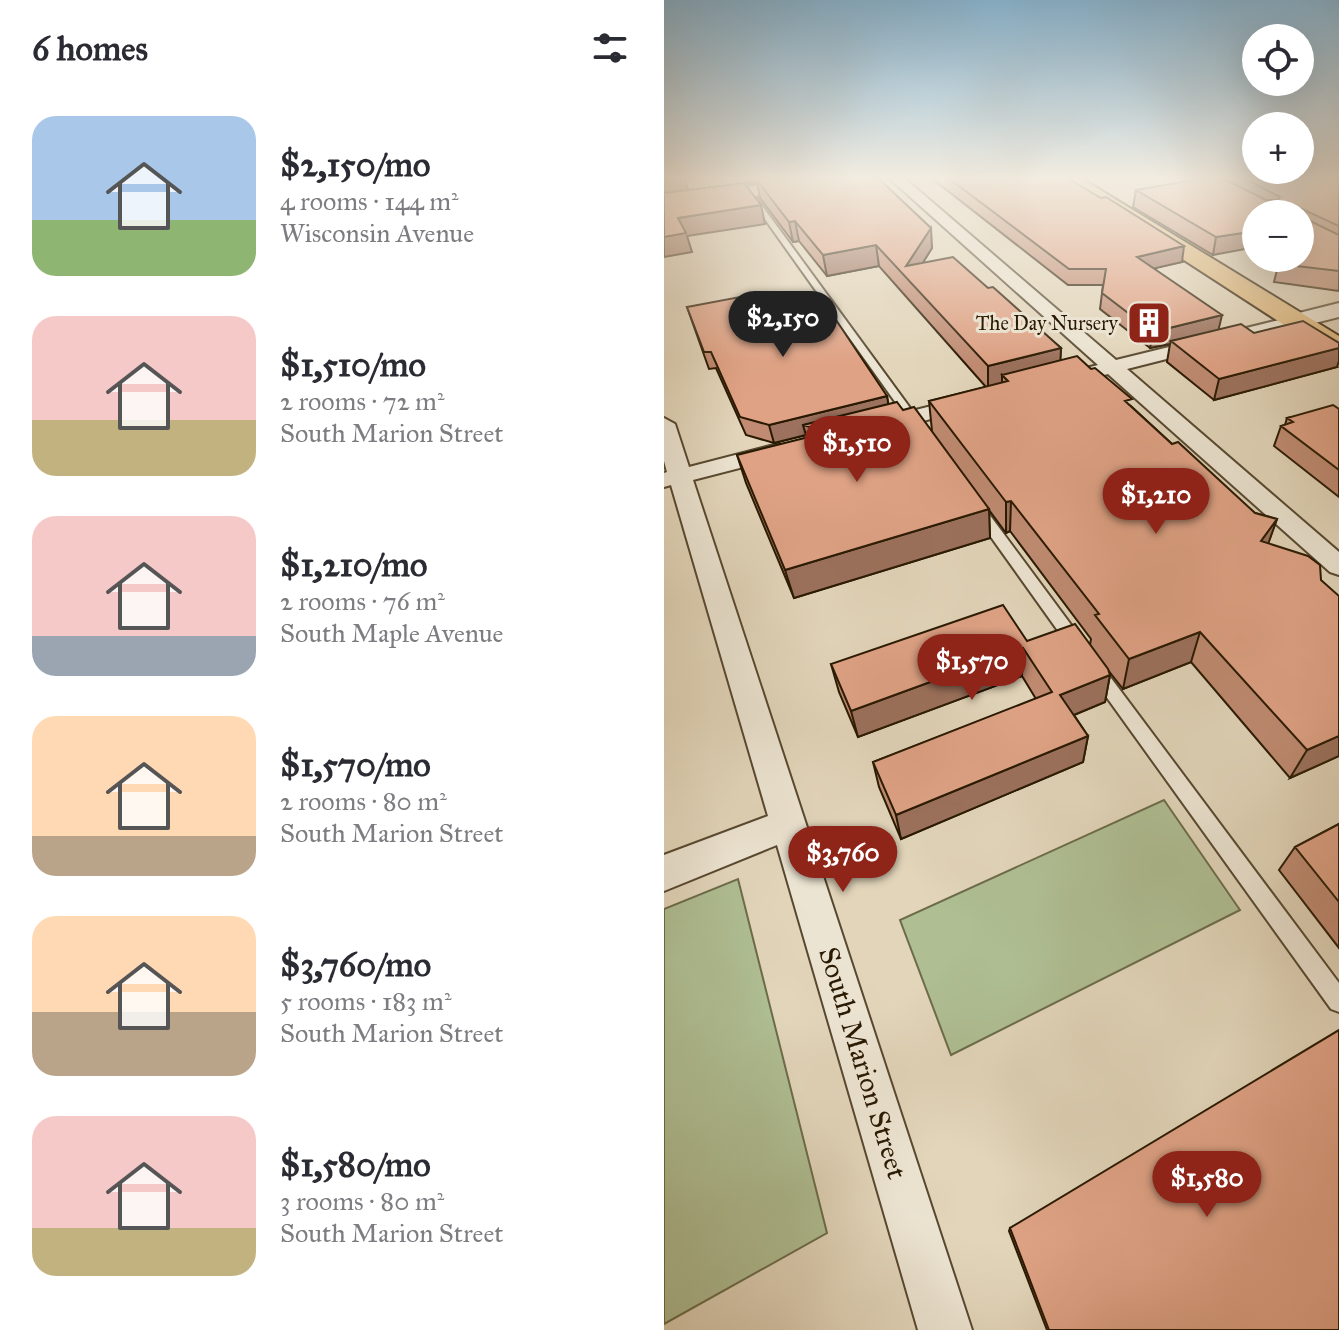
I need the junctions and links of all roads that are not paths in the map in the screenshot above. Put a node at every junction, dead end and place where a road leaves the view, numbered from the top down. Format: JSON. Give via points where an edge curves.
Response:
{"nodes":[{"id":1,"x":784,"y":239,"type":"edge"},
{"id":2,"x":966,"y":239,"type":"edge"},
{"id":3,"x":1165,"y":239,"type":"edge"},
{"id":4,"x":1339,"y":310,"type":"edge"},
{"id":5,"x":1295,"y":321,"type":"junction"},
{"id":6,"x":1339,"y":348,"type":"edge"},
{"id":7,"x":1112,"y":367,"type":"junction"},
{"id":8,"x":1043,"y":384,"type":"edge"},
{"id":9,"x":985,"y":399,"type":"edge"},
{"id":10,"x":664,"y":424,"type":"edge"},
{"id":11,"x":917,"y":425,"type":"junction"},
{"id":12,"x":851,"y":433,"type":"edge"},
{"id":13,"x":805,"y":444,"type":"edge"},
{"id":14,"x":672,"y":478,"type":"edge"},
{"id":15,"x":968,"y":495,"type":"edge"},
{"id":16,"x":1339,"y":566,"type":"edge"},
{"id":17,"x":789,"y":824,"type":"junction"},
{"id":18,"x":664,"y":873,"type":"edge"},
{"id":19,"x":1339,"y":1001,"type":"edge"},
{"id":20,"x":945,"y":1330,"type":"edge"}],
"edges":[{"from":1,"to":11,"type":"lane"},
{"from":2,"to":7,"type":"street"},
{"from":3,"to":5,"type":"main road"},
{"from":4,"to":5,"type":"street"},
{"from":5,"to":6,"type":"main road"},
{"from":5,"to":7,"type":"street"},
{"from":7,"to":8,"type":"street"},
{"from":7,"to":16,"type":"street"},
{"from":9,"to":11,"type":"street"},
{"from":10,"to":14,"type":"street","name":"South Marion Street"},
{"from":11,"to":12,"type":"street"},
{"from":13,"to":14,"type":"street"},
{"from":14,"to":17,"type":"street","name":"South Marion Street"},
{"from":15,"to":19,"type":"lane"},
{"from":17,"to":18,"type":"street"},
{"from":17,"to":20,"type":"street","name":"South Marion Street"}]}
